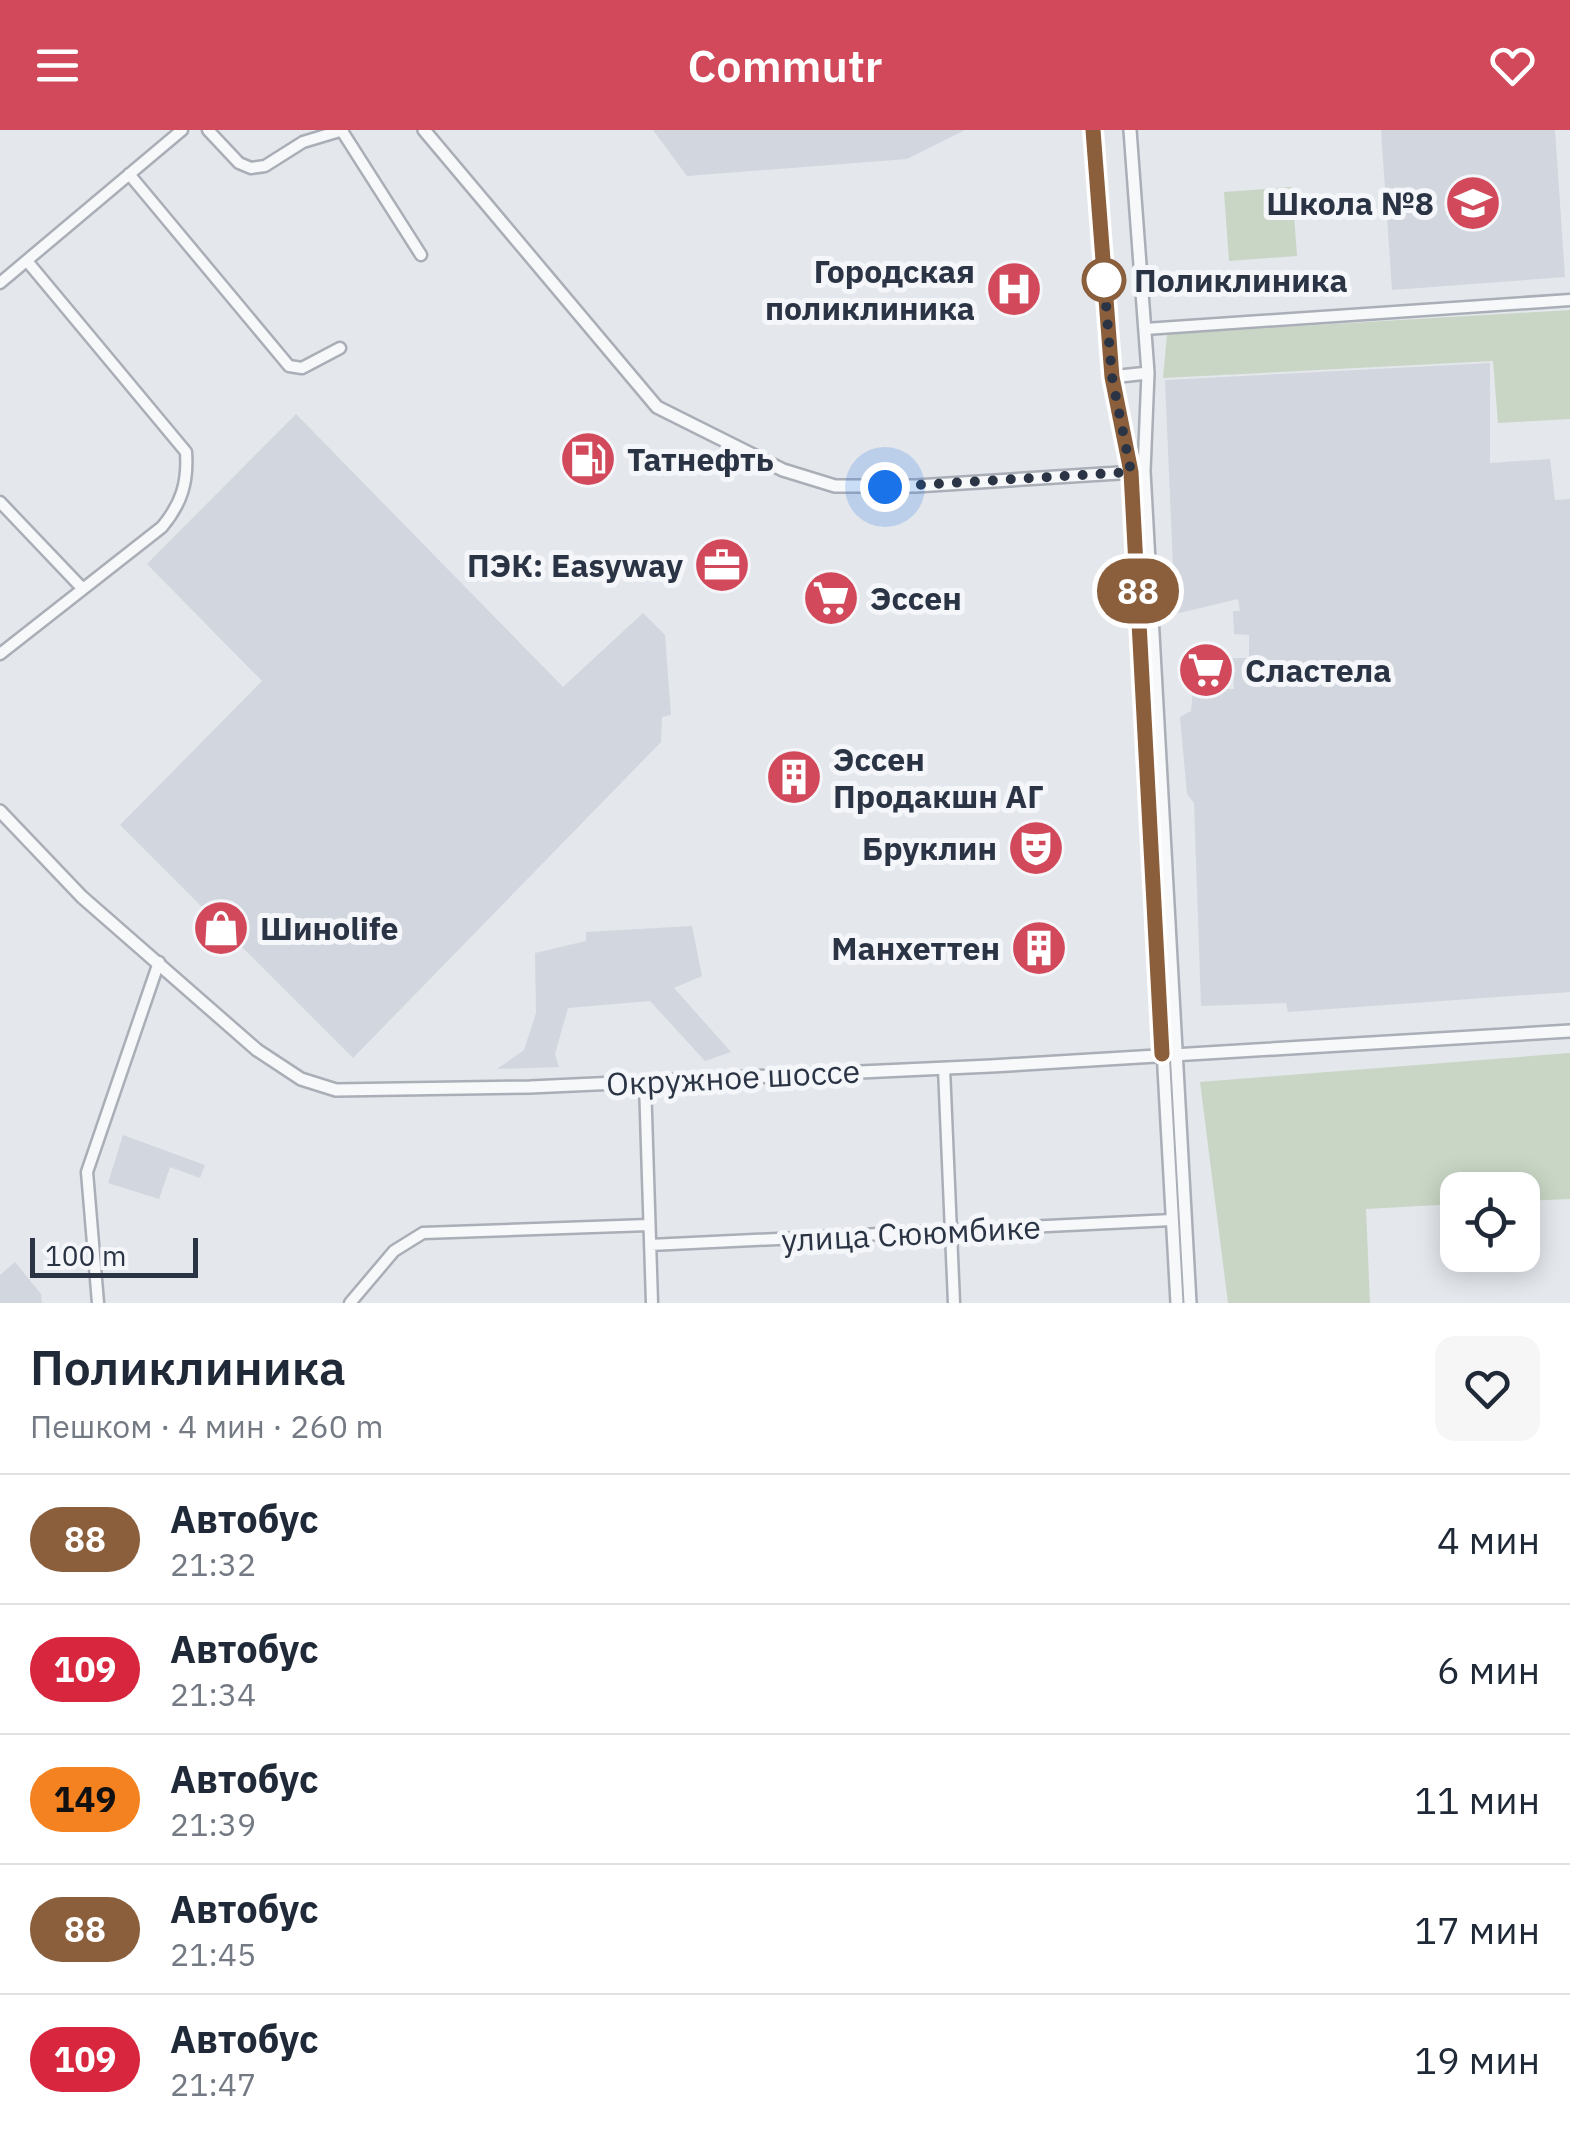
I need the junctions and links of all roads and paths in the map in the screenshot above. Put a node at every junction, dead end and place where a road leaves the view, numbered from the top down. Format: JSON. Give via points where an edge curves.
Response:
{"nodes":[{"id":1,"x":182,"y":130,"type":"edge"},
{"id":2,"x":208,"y":130,"type":"edge"},
{"id":3,"x":424,"y":130,"type":"edge"},
{"id":4,"x":1093,"y":130,"type":"edge"},
{"id":5,"x":1130,"y":130,"type":"edge"},
{"id":6,"x":343,"y":131,"type":"edge"},
{"id":7,"x":130,"y":175,"type":"junction"},
{"id":8,"x":420,"y":256,"type":"dead end"},
{"id":9,"x":27,"y":260,"type":"junction"},
{"id":10,"x":0,"y":282,"type":"edge"},
{"id":11,"x":1570,"y":300,"type":"edge"},
{"id":12,"x":1145,"y":330,"type":"junction"},
{"id":13,"x":340,"y":348,"type":"dead end"},
{"id":14,"x":1148,"y":373,"type":"junction"},
{"id":15,"x":1112,"y":377,"type":"junction"},
{"id":16,"x":1138,"y":472,"type":"junction"},
{"id":17,"x":0,"y":502,"type":"edge"},
{"id":18,"x":81,"y":587,"type":"junction"},
{"id":19,"x":0,"y":654,"type":"edge"},
{"id":20,"x":0,"y":812,"type":"edge"},
{"id":21,"x":159,"y":962,"type":"junction"},
{"id":22,"x":1570,"y":1031,"type":"edge"},
{"id":23,"x":1169,"y":1054,"type":"junction"},
{"id":24,"x":944,"y":1068,"type":"junction"},
{"id":25,"x":645,"y":1082,"type":"junction"},
{"id":26,"x":1172,"y":1220,"type":"junction"},
{"id":27,"x":648,"y":1225,"type":"junction"},
{"id":28,"x":950,"y":1232,"type":"junction"},
{"id":29,"x":650,"y":1245,"type":"junction"},
{"id":30,"x":98,"y":1303,"type":"edge"},
{"id":31,"x":350,"y":1303,"type":"edge"},
{"id":32,"x":652,"y":1303,"type":"edge"},
{"id":33,"x":954,"y":1303,"type":"edge"},
{"id":34,"x":1177,"y":1303,"type":"edge"},
{"id":35,"x":1190,"y":1303,"type":"edge"}],
"edges":[{"from":1,"to":7,"type":"street"},
{"from":2,"to":6,"type":"street","via":[[251,168]]},
{"from":3,"to":16,"type":"street","via":[[648,396],[684,423],[783,470],[835,486]]},
{"from":4,"to":15,"type":"street"},
{"from":5,"to":12,"type":"street"},
{"from":6,"to":8,"type":"street"},
{"from":7,"to":9,"type":"street"},
{"from":7,"to":13,"type":"street","via":[[290,366],[302,368]]},
{"from":9,"to":10,"type":"street"},
{"from":9,"to":18,"type":"street","via":[[186,452],[186,486],[173,514]]},
{"from":11,"to":12,"type":"street"},
{"from":12,"to":14,"type":"street"},
{"from":14,"to":15,"type":"street"},
{"from":14,"to":16,"type":"street"},
{"from":15,"to":16,"type":"street"},
{"from":16,"to":23,"type":"street"},
{"from":17,"to":18,"type":"street"},
{"from":18,"to":19,"type":"street"},
{"from":20,"to":21,"type":"street","name":"Окружное шоссе","via":[[82,898]]},
{"from":21,"to":25,"type":"street","name":"Окружное шоссе","via":[[256,1050],[321,1086],[397,1092]]},
{"from":21,"to":30,"type":"street","via":[[86,1172]]},
{"from":22,"to":23,"type":"street","name":"Окружное шоссе"},
{"from":23,"to":24,"type":"street","name":"Окружное шоссе"},
{"from":23,"to":26,"type":"street"},
{"from":23,"to":35,"type":"street"},
{"from":24,"to":25,"type":"street","name":"Окружное шоссе"},
{"from":24,"to":28,"type":"street"},
{"from":25,"to":27,"type":"street"},
{"from":26,"to":28,"type":"street","name":"улица Сююмбике"},
{"from":26,"to":34,"type":"street"},
{"from":27,"to":29,"type":"street"},
{"from":27,"to":31,"type":"street","via":[[423,1233],[394,1250]]},
{"from":28,"to":29,"type":"street","name":"улица Сююмбике"},
{"from":28,"to":33,"type":"street"},
{"from":29,"to":32,"type":"street"}]}
